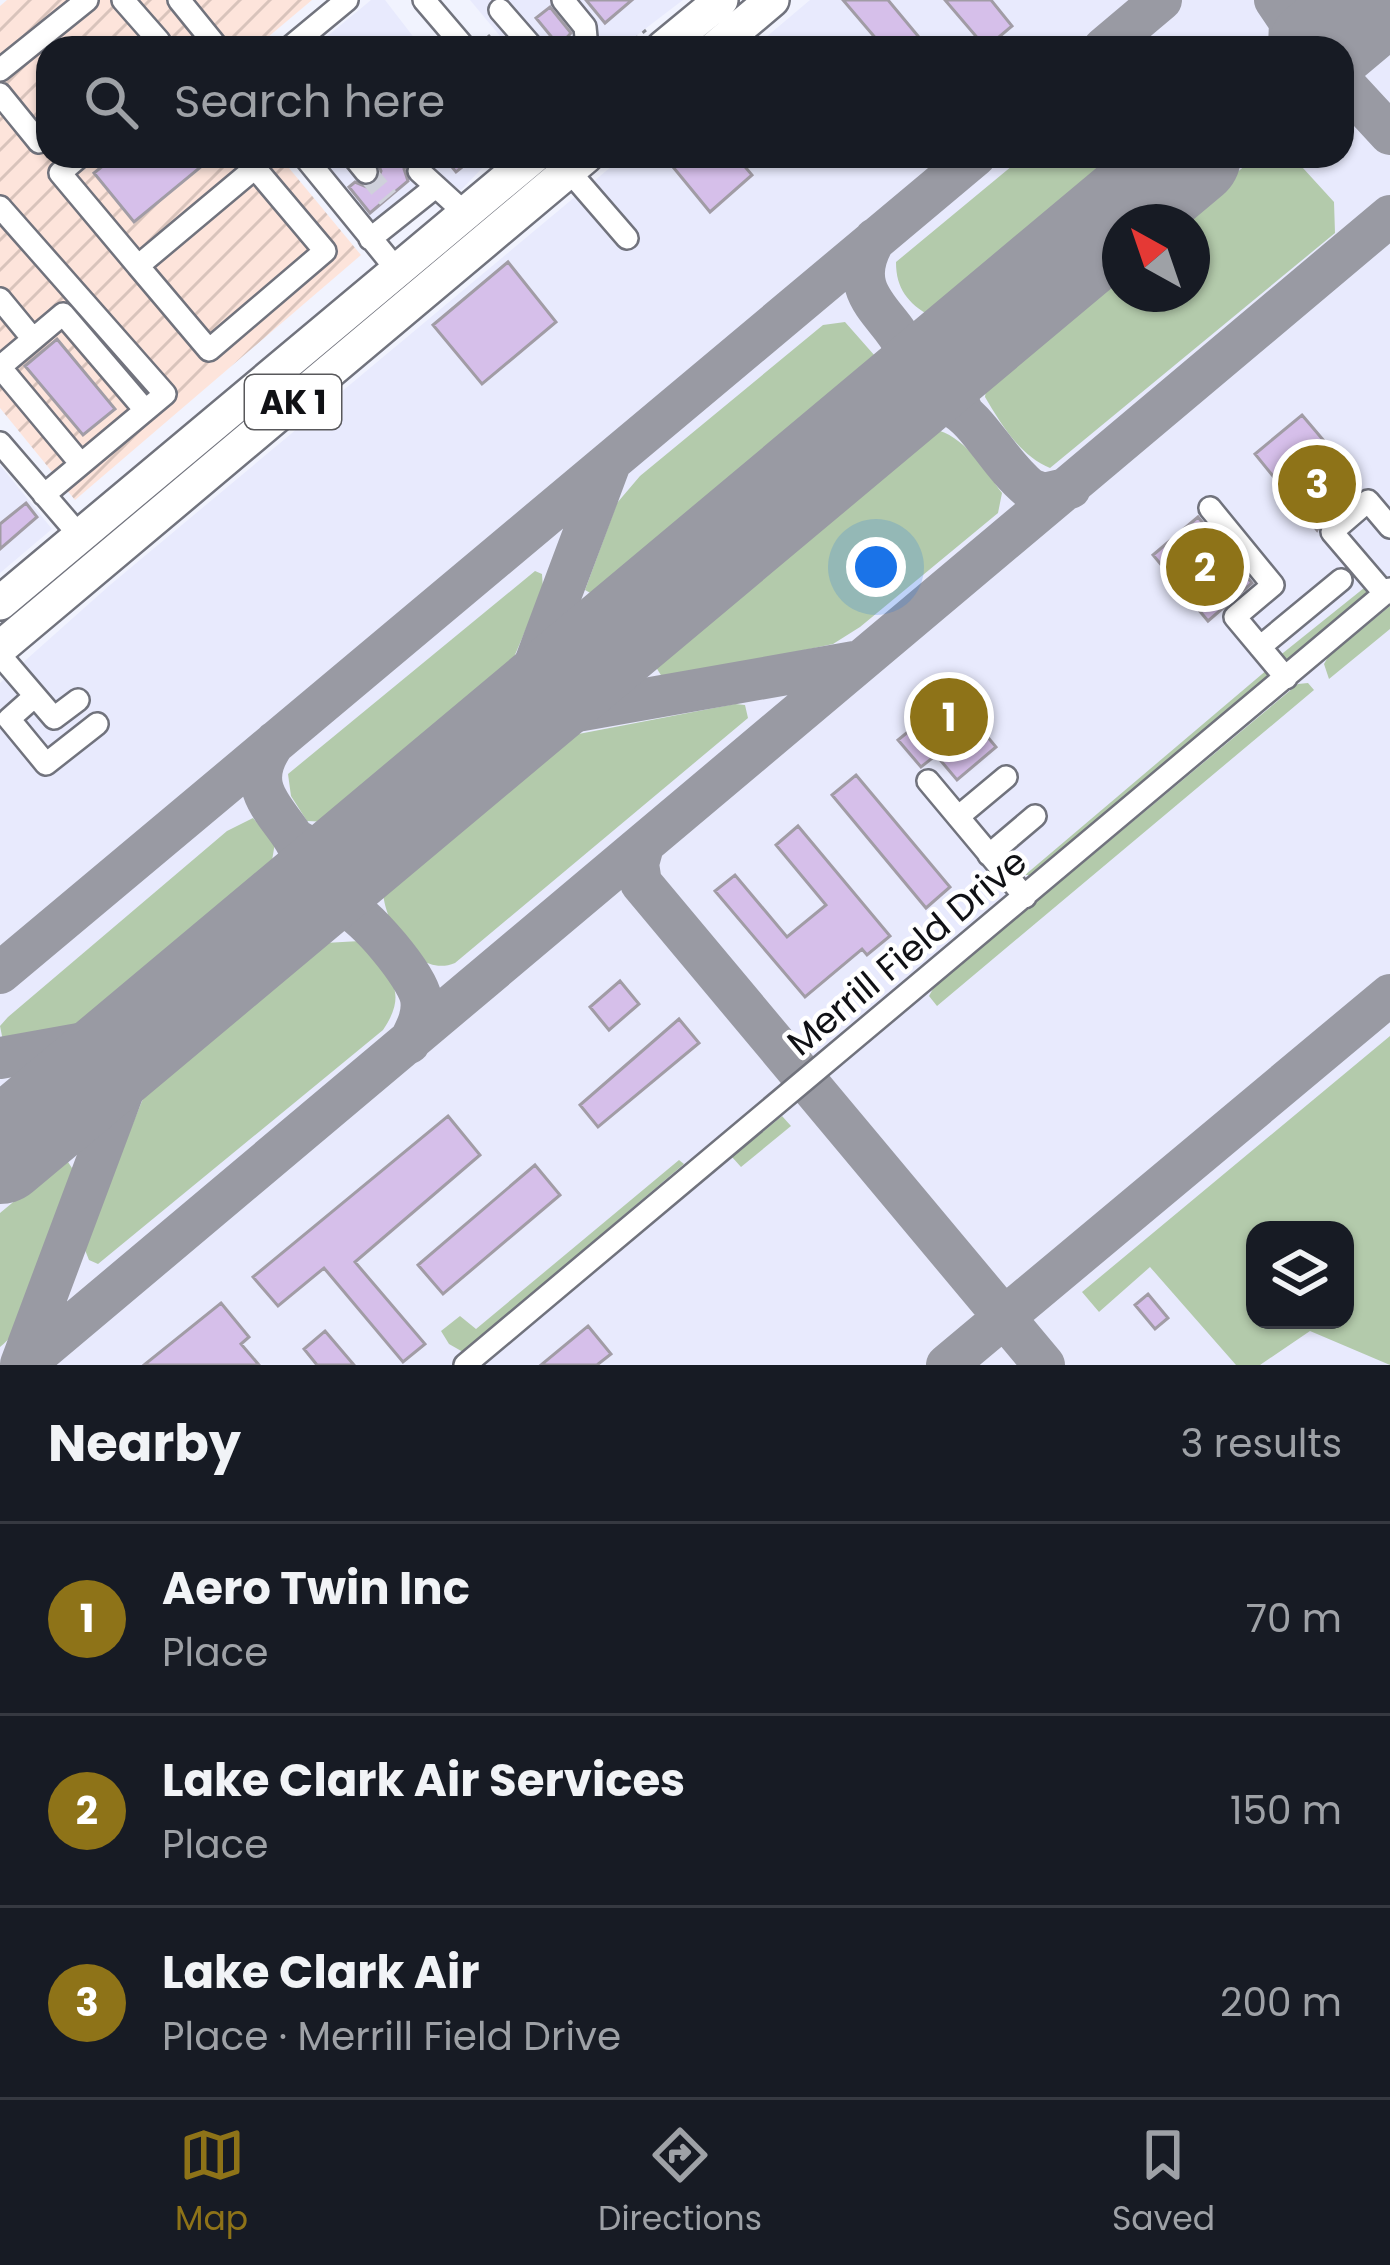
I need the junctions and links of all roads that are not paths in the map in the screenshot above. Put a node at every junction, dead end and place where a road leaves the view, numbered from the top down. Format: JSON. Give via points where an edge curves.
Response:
{"nodes":[{"id":1,"x":87,"y":0,"type":"edge"},
{"id":2,"x":123,"y":0,"type":"edge"},
{"id":3,"x":178,"y":0,"type":"edge"},
{"id":4,"x":347,"y":0,"type":"edge"},
{"id":5,"x":424,"y":0,"type":"edge"},
{"id":6,"x":563,"y":0,"type":"edge"},
{"id":7,"x":721,"y":0,"type":"edge"},
{"id":8,"x":772,"y":0,"type":"edge"},
{"id":9,"x":500,"y":10,"type":"dead end"},
{"id":10,"x":42,"y":36,"type":"edge"},
{"id":11,"x":155,"y":36,"type":"edge"},
{"id":12,"x":208,"y":36,"type":"edge"},
{"id":13,"x":306,"y":36,"type":"edge"},
{"id":14,"x":455,"y":36,"type":"edge"},
{"id":15,"x":522,"y":36,"type":"edge"},
{"id":16,"x":586,"y":36,"type":"edge"},
{"id":17,"x":678,"y":36,"type":"edge"},
{"id":18,"x":729,"y":36,"type":"edge"},
{"id":19,"x":36,"y":41,"type":"edge"},
{"id":20,"x":0,"y":70,"type":"edge"},
{"id":21,"x":0,"y":94,"type":"edge"},
{"id":22,"x":36,"y":138,"type":"edge"},
{"id":23,"x":66,"y":168,"type":"edge"},
{"id":24,"x":244,"y":168,"type":"edge"},
{"id":25,"x":255,"y":168,"type":"edge"},
{"id":26,"x":314,"y":168,"type":"edge"},
{"id":27,"x":512,"y":168,"type":"edge"},
{"id":28,"x":562,"y":168,"type":"edge"},
{"id":29,"x":575,"y":168,"type":"edge"},
{"id":30,"x":459,"y":197,"type":"junction"},
{"id":31,"x":0,"y":207,"type":"edge"},
{"id":32,"x":627,"y":238,"type":"dead end"},
{"id":33,"x":370,"y":239,"type":"junction"},
{"id":34,"x":138,"y":266,"type":"junction"},
{"id":35,"x":397,"y":270,"type":"junction"},
{"id":36,"x":0,"y":299,"type":"edge"},
{"id":37,"x":72,"y":306,"type":"junction"},
{"id":38,"x":33,"y":339,"type":"junction"},
{"id":39,"x":0,"y":367,"type":"edge"},
{"id":40,"x":2,"y":449,"type":"edge"},
{"id":41,"x":81,"y":464,"type":"junction"},
{"id":42,"x":44,"y":495,"type":"junction"},
{"id":43,"x":1210,"y":508,"type":"dead end"},
{"id":44,"x":1390,"y":526,"type":"edge"},
{"id":45,"x":80,"y":536,"type":"junction"},
{"id":46,"x":1341,"y":580,"type":"dead end"},
{"id":47,"x":1387,"y":591,"type":"edge"},
{"id":48,"x":0,"y":603,"type":"edge"},
{"id":49,"x":1260,"y":647,"type":"junction"},
{"id":50,"x":0,"y":652,"type":"edge"},
{"id":51,"x":1286,"y":678,"type":"junction"},
{"id":52,"x":35,"y":696,"type":"junction"},
{"id":53,"x":78,"y":700,"type":"dead end"},
{"id":54,"x":97,"y":724,"type":"dead end"},
{"id":55,"x":1006,"y":777,"type":"dead end"},
{"id":56,"x":928,"y":781,"type":"dead end"},
{"id":57,"x":1035,"y":815,"type":"dead end"},
{"id":58,"x":958,"y":817,"type":"junction"},
{"id":59,"x":989,"y":854,"type":"junction"},
{"id":60,"x":1024,"y":897,"type":"junction"},
{"id":61,"x":465,"y":1365,"type":"edge"}],
"edges":[{"from":1,"to":10,"type":"street"},
{"from":2,"to":11,"type":"street"},
{"from":3,"to":12,"type":"street"},
{"from":4,"to":13,"type":"street"},
{"from":5,"to":14,"type":"street"},
{"from":6,"to":16,"type":"street"},
{"from":7,"to":17,"type":"highway"},
{"from":8,"to":18,"type":"highway"},
{"from":9,"to":15,"type":"street"},
{"from":19,"to":20,"type":"street"},
{"from":21,"to":22,"type":"street"},
{"from":23,"to":34,"type":"street","via":[[60,173]]},
{"from":24,"to":34,"type":"street"},
{"from":25,"to":34,"type":"street","via":[[325,251],[209,350]]},
{"from":26,"to":33,"type":"street"},
{"from":27,"to":30,"type":"highway","number":"AK 1"},
{"from":28,"to":50,"type":"highway","number":"AK 1"},
{"from":29,"to":32,"type":"street"},
{"from":30,"to":33,"type":"street","via":[[426,179]]},
{"from":30,"to":35,"type":"highway","number":"AK 1"},
{"from":31,"to":37,"type":"street"},
{"from":33,"to":35,"type":"street"},
{"from":35,"to":45,"type":"highway","number":"AK 1"},
{"from":36,"to":38,"type":"street"},
{"from":37,"to":38,"type":"street"},
{"from":37,"to":41,"type":"street","via":[[165,394]]},
{"from":38,"to":39,"type":"street"},
{"from":39,"to":41,"type":"street"},
{"from":40,"to":42,"type":"street"},
{"from":41,"to":42,"type":"street"},
{"from":42,"to":45,"type":"street"},
{"from":43,"to":49,"type":"street","via":[[1273,585],[1235,617]]},
{"from":44,"to":47,"type":"street","via":[[1368,501],[1332,532]]},
{"from":45,"to":48,"type":"highway","number":"AK 1"},
{"from":46,"to":49,"type":"street"},
{"from":47,"to":51,"type":"street","name":"Merrill Field Drive"},
{"from":49,"to":51,"type":"street"},
{"from":50,"to":52,"type":"street"},
{"from":51,"to":60,"type":"street","name":"Merrill Field Drive"},
{"from":52,"to":53,"type":"street","via":[[54,718]]},
{"from":52,"to":54,"type":"street","via":[[9,718],[46,764]]},
{"from":55,"to":58,"type":"street"},
{"from":56,"to":58,"type":"street"},
{"from":57,"to":59,"type":"street"},
{"from":58,"to":59,"type":"street"},
{"from":59,"to":60,"type":"street"},
{"from":60,"to":61,"type":"street","name":"Merrill Field Drive"}]}
